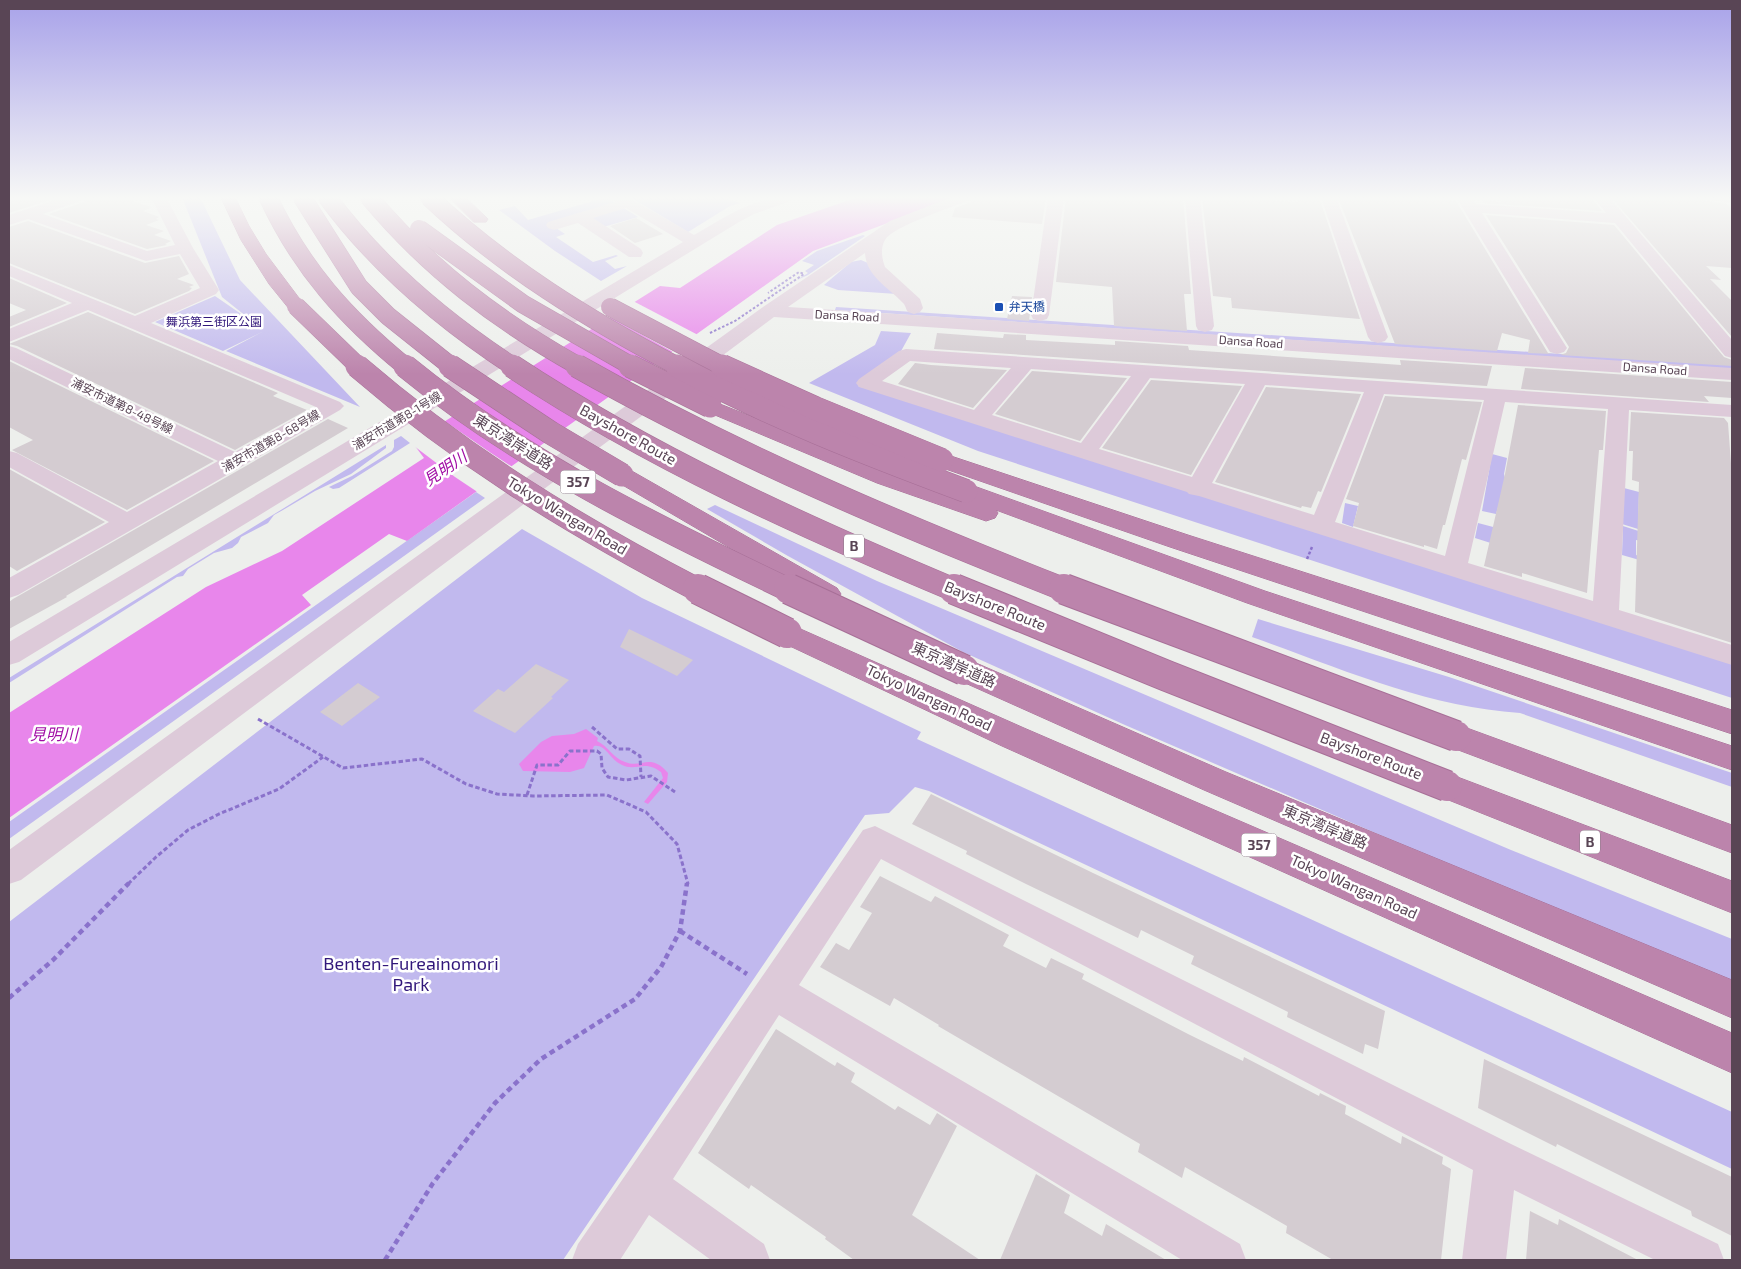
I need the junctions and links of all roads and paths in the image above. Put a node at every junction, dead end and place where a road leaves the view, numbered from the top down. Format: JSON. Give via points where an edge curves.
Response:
{"nodes":[{"id":1,"x":190,"y":256,"type":"edge"},
{"id":2,"x":258,"y":256,"type":"edge"},
{"id":3,"x":299,"y":256,"type":"edge"},
{"id":4,"x":338,"y":256,"type":"edge"},
{"id":5,"x":376,"y":256,"type":"edge"},
{"id":6,"x":425,"y":256,"type":"edge"},
{"id":7,"x":455,"y":256,"type":"edge"},
{"id":8,"x":498,"y":256,"type":"edge"},
{"id":9,"x":531,"y":256,"type":"edge"},
{"id":10,"x":641,"y":256,"type":"edge"},
{"id":11,"x":846,"y":256,"type":"edge"},
{"id":12,"x":874,"y":256,"type":"edge"},
{"id":13,"x":1048,"y":256,"type":"edge"},
{"id":14,"x":1198,"y":256,"type":"edge"},
{"id":15,"x":1349,"y":256,"type":"edge"},
{"id":16,"x":1501,"y":256,"type":"edge"},
{"id":17,"x":1651,"y":256,"type":"edge"},
{"id":18,"x":9,"y":270,"type":"edge"},
{"id":19,"x":36,"y":282,"type":"junction"},
{"id":20,"x":18,"y":289,"type":"dead end"},
{"id":21,"x":776,"y":301,"type":"junction"},
{"id":22,"x":86,"y":304,"type":"junction"},
{"id":23,"x":917,"y":314,"type":"junction"},
{"id":24,"x":1040,"y":315,"type":"junction"},
{"id":25,"x":134,"y":323,"type":"junction"},
{"id":26,"x":1205,"y":326,"type":"junction"},
{"id":27,"x":9,"y":336,"type":"edge"},
{"id":28,"x":702,"y":337,"type":"dead end"},
{"id":29,"x":1378,"y":337,"type":"junction"},
{"id":30,"x":1557,"y":348,"type":"junction"},
{"id":31,"x":9,"y":352,"type":"edge"},
{"id":32,"x":1732,"y":352,"type":"edge"},
{"id":33,"x":906,"y":355,"type":"junction"},
{"id":34,"x":1732,"y":361,"type":"edge"},
{"id":35,"x":1026,"y":363,"type":"junction"},
{"id":36,"x":1145,"y":371,"type":"junction"},
{"id":37,"x":1732,"y":374,"type":"edge"},
{"id":38,"x":1258,"y":379,"type":"junction"},
{"id":39,"x":1376,"y":387,"type":"junction"},
{"id":40,"x":1496,"y":396,"type":"junction"},
{"id":41,"x":1619,"y":404,"type":"junction"},
{"id":42,"x":1732,"y":411,"type":"edge"},
{"id":43,"x":977,"y":419,"type":"junction"},
{"id":44,"x":1085,"y":453,"type":"junction"},
{"id":45,"x":9,"y":458,"type":"edge"},
{"id":46,"x":236,"y":461,"type":"junction"},
{"id":47,"x":1197,"y":489,"type":"junction"},
{"id":48,"x":960,"y":497,"type":"junction"},
{"id":49,"x":127,"y":522,"type":"junction"},
{"id":50,"x":1321,"y":527,"type":"junction"},
{"id":51,"x":1311,"y":550,"type":"dead end"},
{"id":52,"x":1308,"y":558,"type":"dead end"},
{"id":53,"x":1454,"y":569,"type":"junction"},
{"id":54,"x":9,"y":589,"type":"edge"},
{"id":55,"x":1605,"y":615,"type":"junction"},
{"id":56,"x":9,"y":655,"type":"edge"},
{"id":57,"x":1732,"y":655,"type":"edge"},
{"id":58,"x":964,"y":670,"type":"junction"},
{"id":59,"x":252,"y":716,"type":"dead end"},
{"id":60,"x":1732,"y":722,"type":"edge"},
{"id":61,"x":592,"y":727,"type":"dead end"},
{"id":62,"x":323,"y":757,"type":"junction"},
{"id":63,"x":1732,"y":758,"type":"edge"},
{"id":64,"x":640,"y":777,"type":"junction"},
{"id":65,"x":675,"y":792,"type":"dead end"},
{"id":66,"x":527,"y":795,"type":"junction"},
{"id":67,"x":1732,"y":839,"type":"edge"},
{"id":68,"x":9,"y":869,"type":"edge"},
{"id":69,"x":1732,"y":897,"type":"edge"},
{"id":70,"x":680,"y":931,"type":"junction"},
{"id":71,"x":774,"y":991,"type":"junction"},
{"id":72,"x":9,"y":998,"type":"edge"},
{"id":73,"x":1732,"y":999,"type":"edge"},
{"id":74,"x":1732,"y":1053,"type":"edge"},
{"id":75,"x":1496,"y":1159,"type":"junction"},
{"id":76,"x":644,"y":1184,"type":"junction"},
{"id":77,"x":385,"y":1260,"type":"edge"},
{"id":78,"x":594,"y":1260,"type":"edge"},
{"id":79,"x":748,"y":1260,"type":"edge"},
{"id":80,"x":1224,"y":1260,"type":"edge"},
{"id":81,"x":1484,"y":1260,"type":"edge"},
{"id":82,"x":1702,"y":1260,"type":"edge"}],
"edges":[{"from":1,"to":25,"type":"street","via":[[210,290]]},
{"from":2,"to":74,"type":"highway","name":"Tokyo Wangan Road","number":"357","bridge":true,"via":[[296,306],[378,385],[424,422],[484,464],[625,551],[787,633],[1013,737]]},
{"from":3,"to":58,"type":"highway","name":"東京湾岸道路","number":"357","bridge":true,"via":[[324,288],[375,340],[407,368],[490,428],[591,489],[686,540]]},
{"from":4,"to":58,"type":"highway","bridge":true,"via":[[358,286],[413,338],[475,384],[622,475]]},
{"from":5,"to":69,"type":"highway","name":"Bayshore Route","number":"B","bridge":true,"via":[[452,324],[549,390],[652,450],[733,491],[902,568],[1092,646]]},
{"from":6,"to":67,"type":"highway","bridge":true,"via":[[506,321],[582,369],[686,426],[767,465],[928,536],[1125,613]]},
{"from":7,"to":48,"type":"highway","bridge":true,"via":[[530,307],[639,372],[710,406],[885,478]]},
{"from":8,"to":48,"type":"highway","bridge":true,"via":[[584,314],[667,362]]},
{"from":9,"to":60,"type":"highway","bridge":true,"via":[[564,280],[721,366],[824,413],[942,460]]},
{"from":10,"to":56,"type":"street","name":"浦安市道第8-1号線"},
{"from":11,"to":21,"type":"street"},
{"from":12,"to":23,"type":"street","via":[[881,273],[914,303]]},
{"from":13,"to":24,"type":"street"},
{"from":14,"to":26,"type":"street"},
{"from":15,"to":29,"type":"street"},
{"from":16,"to":30,"type":"street"},
{"from":17,"to":32,"type":"street"},
{"from":18,"to":19,"type":"street","name":"浦安市道第8-68号線"},
{"from":19,"to":20,"type":"street"},
{"from":19,"to":22,"type":"street","name":"浦安市道第8-68号線"},
{"from":21,"to":23,"type":"street","name":"Dansa Road"},
{"from":21,"to":28,"type":"path","bridge":true,"via":[[799,272],[804,274],[736,320]]},
{"from":21,"to":68,"type":"street"},
{"from":22,"to":25,"type":"street","name":"浦安市道第8-68号線"},
{"from":22,"to":27,"type":"street"},
{"from":23,"to":24,"type":"street","name":"Dansa Road"},
{"from":23,"to":33,"type":"street","via":[[912,350]]},
{"from":23,"to":37,"type":"street","name":"Dansa Road"},
{"from":24,"to":26,"type":"street","name":"Dansa Road"},
{"from":25,"to":46,"type":"street","name":"浦安市道第8-68号線","via":[[332,406]]},
{"from":26,"to":29,"type":"street","name":"Dansa Road"},
{"from":29,"to":30,"type":"street","name":"Dansa Road"},
{"from":30,"to":34,"type":"street","name":"Dansa Road"},
{"from":31,"to":46,"type":"street","name":"浦安市道第8-48号線"},
{"from":33,"to":35,"type":"street"},
{"from":33,"to":43,"type":"street","via":[[866,384]]},
{"from":35,"to":36,"type":"street"},
{"from":35,"to":43,"type":"street"},
{"from":36,"to":38,"type":"street"},
{"from":36,"to":44,"type":"street"},
{"from":38,"to":39,"type":"street"},
{"from":38,"to":47,"type":"street"},
{"from":39,"to":40,"type":"street"},
{"from":39,"to":50,"type":"street"},
{"from":40,"to":41,"type":"street"},
{"from":40,"to":53,"type":"street"},
{"from":41,"to":42,"type":"street"},
{"from":41,"to":55,"type":"street"},
{"from":43,"to":44,"type":"street"},
{"from":44,"to":47,"type":"street"},
{"from":45,"to":49,"type":"street"},
{"from":46,"to":49,"type":"street","name":"浦安市道第8-68号線"},
{"from":47,"to":50,"type":"street"},
{"from":48,"to":63,"type":"highway","via":[[1132,552],[1379,640]]},
{"from":49,"to":54,"type":"street","name":"浦安市道第8-68号線"},
{"from":50,"to":53,"type":"street"},
{"from":51,"to":52,"type":"path"},
{"from":53,"to":55,"type":"street"},
{"from":55,"to":57,"type":"street"},
{"from":58,"to":73,"type":"highway","name":"東京湾岸道路","number":"357","via":[[1215,781]]},
{"from":59,"to":62,"type":"path"},
{"from":61,"to":64,"type":"path","via":[[617,749],[629,749],[640,756]]},
{"from":62,"to":66,"type":"path","via":[[343,768],[422,759],[466,784],[497,794]]},
{"from":62,"to":72,"type":"path","via":[[291,783],[206,819],[178,838],[126,884],[47,967]]},
{"from":64,"to":65,"type":"path","via":[[651,776]]},
{"from":64,"to":66,"type":"path","via":[[626,780],[608,777],[602,768],[601,754],[597,751],[570,751],[558,765],[537,765]]},
{"from":66,"to":70,"type":"path","via":[[607,795],[646,812],[677,844],[688,886]]},
{"from":70,"to":71,"type":"path"},
{"from":70,"to":77,"type":"path","via":[[661,967],[635,999],[541,1059],[495,1103],[433,1183]]},
{"from":71,"to":75,"type":"street","via":[[875,840]]},
{"from":71,"to":76,"type":"street"},
{"from":71,"to":80,"type":"street"},
{"from":75,"to":81,"type":"street"},
{"from":75,"to":82,"type":"street"},
{"from":76,"to":78,"type":"street"},
{"from":76,"to":79,"type":"street"}]}
